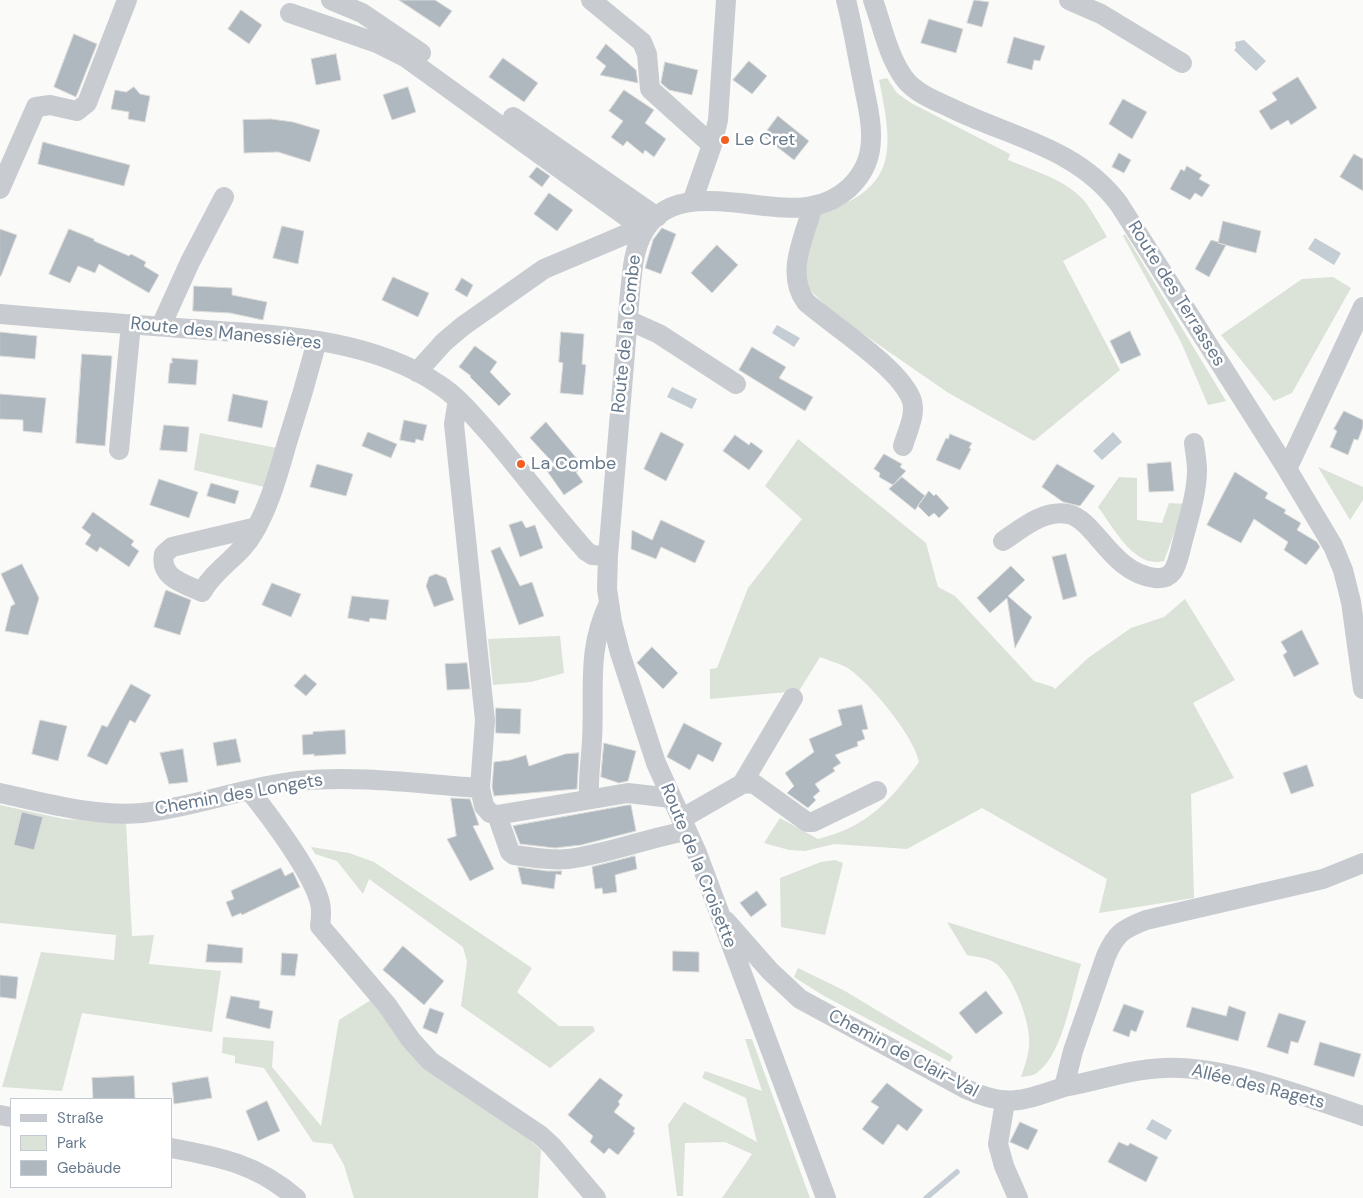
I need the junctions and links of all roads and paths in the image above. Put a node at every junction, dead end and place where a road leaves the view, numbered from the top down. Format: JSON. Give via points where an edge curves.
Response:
{"nodes":[{"id":1,"x":127,"y":0,"type":"edge"},
{"id":2,"x":331,"y":0,"type":"edge"},
{"id":3,"x":591,"y":0,"type":"edge"},
{"id":4,"x":726,"y":0,"type":"edge"},
{"id":5,"x":846,"y":0,"type":"edge"},
{"id":6,"x":873,"y":0,"type":"edge"},
{"id":7,"x":1069,"y":0,"type":"edge"},
{"id":8,"x":290,"y":13,"type":"dead end"},
{"id":9,"x":1182,"y":62,"type":"dead end"},
{"id":10,"x":712,"y":145,"type":"junction"},
{"id":11,"x":0,"y":189,"type":"edge"},
{"id":12,"x":224,"y":197,"type":"dead end"},
{"id":13,"x":692,"y":202,"type":"junction"},
{"id":14,"x":813,"y":206,"type":"junction"},
{"id":15,"x":649,"y":223,"type":"junction"},
{"id":16,"x":1363,"y":307,"type":"edge"},
{"id":17,"x":0,"y":314,"type":"edge"},
{"id":18,"x":628,"y":320,"type":"junction"},
{"id":19,"x":131,"y":324,"type":"junction"},
{"id":20,"x":161,"y":326,"type":"junction"},
{"id":21,"x":317,"y":341,"type":"junction"},
{"id":22,"x":417,"y":372,"type":"junction"},
{"id":23,"x":736,"y":384,"type":"dead end"},
{"id":24,"x":458,"y":400,"type":"junction"},
{"id":25,"x":1194,"y":443,"type":"dead end"},
{"id":26,"x":903,"y":446,"type":"dead end"},
{"id":27,"x":119,"y":450,"type":"dead end"},
{"id":28,"x":1287,"y":468,"type":"junction"},
{"id":29,"x":257,"y":526,"type":"dead end"},
{"id":30,"x":1003,"y":541,"type":"dead end"},
{"id":31,"x":608,"y":556,"type":"junction"},
{"id":32,"x":609,"y":603,"type":"junction"},
{"id":33,"x":1363,"y":689,"type":"edge"},
{"id":34,"x":793,"y":698,"type":"dead end"},
{"id":35,"x":742,"y":784,"type":"junction"},
{"id":36,"x":480,"y":788,"type":"junction"},
{"id":37,"x":249,"y":790,"type":"junction"},
{"id":38,"x":877,"y":791,"type":"dead end"},
{"id":39,"x":0,"y":793,"type":"edge"},
{"id":40,"x":589,"y":798,"type":"junction"},
{"id":41,"x":670,"y":798,"type":"junction"},
{"id":42,"x":497,"y":815,"type":"junction"},
{"id":43,"x":684,"y":825,"type":"junction"},
{"id":44,"x":1363,"y":863,"type":"edge"},
{"id":45,"x":719,"y":914,"type":"junction"},
{"id":46,"x":1064,"y":1087,"type":"junction"},
{"id":47,"x":1004,"y":1102,"type":"junction"},
{"id":48,"x":1363,"y":1116,"type":"edge"},
{"id":49,"x":172,"y":1148,"type":"edge"},
{"id":50,"x":296,"y":1198,"type":"edge"},
{"id":51,"x":596,"y":1198,"type":"edge"},
{"id":52,"x":826,"y":1198,"type":"edge"},
{"id":53,"x":1018,"y":1198,"type":"edge"}],
"edges":[{"from":1,"to":11,"type":"street","via":[[87,104],[77,111],[50,105],[36,107]]},
{"from":2,"to":15,"type":"street","via":[[362,13]]},
{"from":3,"to":10,"type":"street","via":[[642,42],[647,54],[650,89]]},
{"from":4,"to":10,"type":"street","via":[[718,120]]},
{"from":5,"to":14,"type":"street","via":[[868,108],[870,149],[864,169],[853,184],[834,198]]},
{"from":6,"to":28,"type":"street","name":"Route des Terrasses","via":[[896,64],[910,85],[958,112],[1065,157],[1109,190]]},
{"from":7,"to":9,"type":"street","via":[[1101,14]]},
{"from":8,"to":15,"type":"street","via":[[377,43],[405,57]]},
{"from":10,"to":13,"type":"street"},
{"from":12,"to":20,"type":"street"},
{"from":13,"to":14,"type":"street","via":[[728,200],[789,207]]},
{"from":13,"to":15,"type":"street","via":[[679,205]]},
{"from":14,"to":26,"type":"street","via":[[795,273],[798,289],[806,302],[879,360],[907,392],[913,413]]},
{"from":15,"to":18,"type":"street","name":"Route de la Combe","via":[[637,247]]},
{"from":15,"to":22,"type":"street","via":[[544,269],[444,342]]},
{"from":16,"to":28,"type":"street"},
{"from":17,"to":19,"type":"street","name":"Route des Manessières"},
{"from":18,"to":23,"type":"street","via":[[659,334]]},
{"from":18,"to":31,"type":"street","name":"Route de la Combe"},
{"from":19,"to":20,"type":"street","name":"Route des Manessières"},
{"from":19,"to":27,"type":"street"},
{"from":20,"to":21,"type":"street","name":"Route des Manessières"},
{"from":21,"to":22,"type":"street","name":"Route des Manessières","via":[[375,355]]},
{"from":21,"to":29,"type":"street","via":[[270,499]]},
{"from":22,"to":24,"type":"street","name":"Route des Manessières"},
{"from":24,"to":31,"type":"street","name":"Route des Manessières","via":[[508,455],[586,551],[592,555]]},
{"from":24,"to":36,"type":"street","via":[[454,424],[486,720]]},
{"from":25,"to":30,"type":"street","via":[[1197,471],[1194,487],[1177,564],[1168,577],[1147,577],[1121,564],[1085,526],[1067,514],[1053,514],[1030,522]]},
{"from":28,"to":33,"type":"street","name":"Route des Terrasses","via":[[1325,531],[1343,570],[1351,602]]},
{"from":31,"to":32,"type":"street","name":"Route de la Croisette"},
{"from":32,"to":40,"type":"street","via":[[596,637]]},
{"from":32,"to":41,"type":"street","name":"Route de la Croisette","via":[[620,652]]},
{"from":34,"to":35,"type":"street"},
{"from":35,"to":38,"type":"street","via":[[753,783],[807,822]]},
{"from":35,"to":43,"type":"street"},
{"from":36,"to":37,"type":"street","name":"Chemin des Longets","via":[[329,779]]},
{"from":36,"to":42,"type":"street","via":[[484,806]]},
{"from":37,"to":39,"type":"street","name":"Chemin des Longets","via":[[208,795],[141,813],[105,813]]},
{"from":37,"to":51,"type":"street","via":[[271,817],[311,881],[321,904],[320,926],[387,1005],[411,1040],[430,1061],[540,1135]]},
{"from":40,"to":41,"type":"street","via":[[628,793]]},
{"from":40,"to":42,"type":"street"},
{"from":41,"to":43,"type":"street","name":"Route de la Croisette"},
{"from":42,"to":43,"type":"street","via":[[510,852],[552,860],[655,837]]},
{"from":43,"to":45,"type":"street","name":"Route de la Croisette"},
{"from":44,"to":46,"type":"street","via":[[1323,879],[1146,920],[1121,932],[1106,956]]},
{"from":45,"to":47,"type":"street","name":"Chemin de Clair-Val","via":[[800,999],[966,1089]]},
{"from":45,"to":52,"type":"street","name":"Route de la Croisette"},
{"from":46,"to":47,"type":"street","name":"Chemin de Clair-Val"},
{"from":46,"to":48,"type":"street","name":"Allée des Ragets","via":[[1150,1070],[1189,1068],[1230,1076]]},
{"from":47,"to":53,"type":"street","via":[[998,1144]]},
{"from":49,"to":50,"type":"street","via":[[210,1155],[252,1168]]}]}
